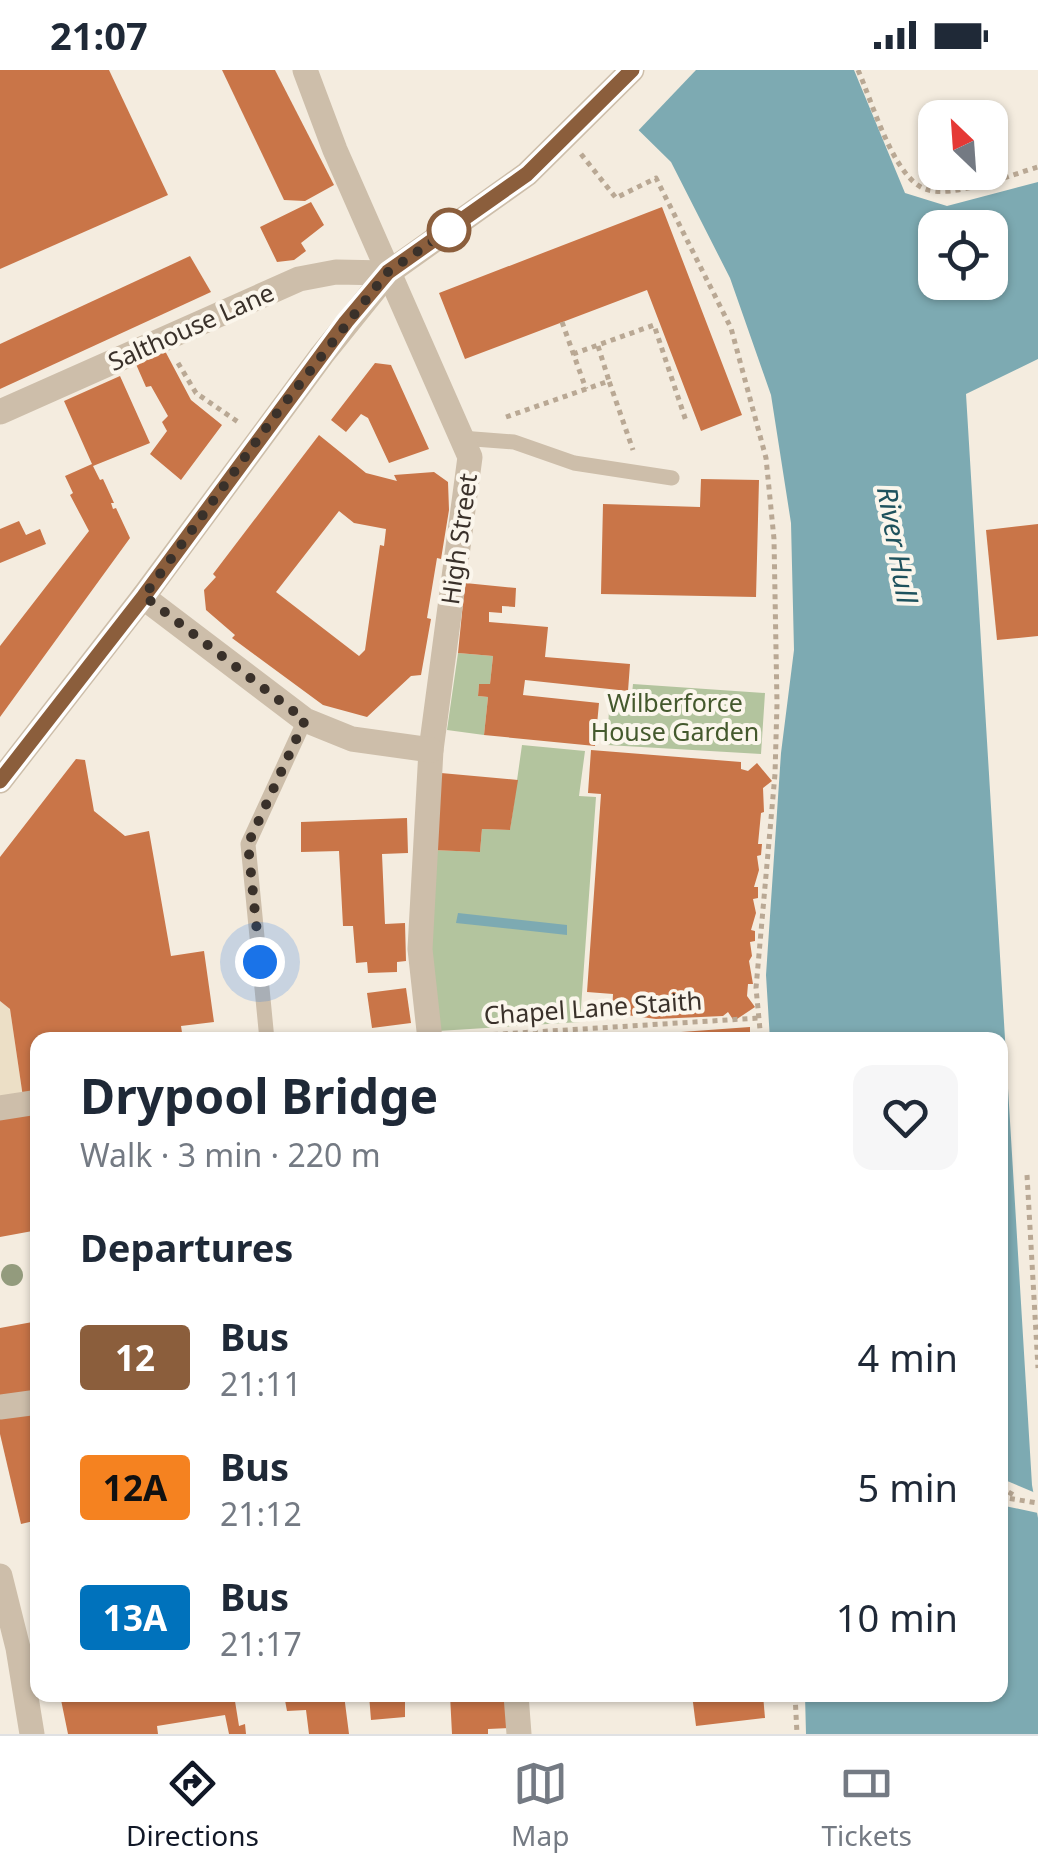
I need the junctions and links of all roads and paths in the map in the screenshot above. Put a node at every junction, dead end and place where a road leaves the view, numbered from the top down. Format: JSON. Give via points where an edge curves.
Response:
{"nodes":[{"id":1,"x":306,"y":70,"type":"edge"},
{"id":2,"x":632,"y":70,"type":"edge"},
{"id":3,"x":858,"y":70,"type":"edge"},
{"id":4,"x":566,"y":137,"type":"junction"},
{"id":5,"x":1038,"y":167,"type":"edge"},
{"id":6,"x":388,"y":272,"type":"junction"},
{"id":7,"x":562,"y":322,"type":"dead end"},
{"id":8,"x":168,"y":337,"type":"junction"},
{"id":9,"x":598,"y":346,"type":"junction"},
{"id":10,"x":574,"y":354,"type":"junction"},
{"id":11,"x":610,"y":381,"type":"junction"},
{"id":12,"x":586,"y":389,"type":"junction"},
{"id":13,"x":0,"y":412,"type":"edge"},
{"id":14,"x":506,"y":417,"type":"dead end"},
{"id":15,"x":686,"y":421,"type":"dead end"},
{"id":16,"x":259,"y":437,"type":"junction"},
{"id":17,"x":461,"y":438,"type":"junction"},
{"id":18,"x":641,"y":473,"type":"junction"},
{"id":19,"x":672,"y":478,"type":"dead end"},
{"id":20,"x":144,"y":596,"type":"junction"},
{"id":21,"x":305,"y":720,"type":"junction"},
{"id":22,"x":431,"y":750,"type":"junction"},
{"id":23,"x":0,"y":781,"type":"edge"},
{"id":24,"x":759,"y":1018,"type":"junction"},
{"id":25,"x":266,"y":1032,"type":"edge"},
{"id":26,"x":437,"y":1032,"type":"edge"},
{"id":27,"x":545,"y":1032,"type":"edge"},
{"id":28,"x":760,"y":1032,"type":"edge"},
{"id":29,"x":30,"y":1103,"type":"edge"},
{"id":30,"x":0,"y":1108,"type":"edge"},
{"id":31,"x":1027,"y":1175,"type":"dead end"},
{"id":32,"x":1038,"y":1368,"type":"edge"},
{"id":33,"x":30,"y":1403,"type":"edge"},
{"id":34,"x":0,"y":1406,"type":"edge"},
{"id":35,"x":1008,"y":1491,"type":"edge"},
{"id":36,"x":1008,"y":1497,"type":"edge"},
{"id":37,"x":1020,"y":1498,"type":"junction"},
{"id":38,"x":1038,"y":1503,"type":"edge"},
{"id":39,"x":0,"y":1576,"type":"edge"},
{"id":40,"x":20,"y":1676,"type":"edge"},
{"id":41,"x":516,"y":1702,"type":"edge"},
{"id":42,"x":795,"y":1702,"type":"edge"},
{"id":43,"x":32,"y":1734,"type":"edge"},
{"id":44,"x":518,"y":1734,"type":"edge"},
{"id":45,"x":797,"y":1734,"type":"edge"}],
"edges":[{"from":1,"to":6,"type":"street","name":"High Street"},
{"from":2,"to":4,"type":"street"},
{"from":3,"to":5,"type":"path","via":[[903,174],[926,190],[966,189]]},
{"from":4,"to":6,"type":"street","via":[[527,174]]},
{"from":4,"to":24,"type":"path","via":[[616,198],[656,178],[731,328],[766,458],[778,704]]},
{"from":6,"to":8,"type":"street","name":"Salthouse Lane","via":[[299,279]]},
{"from":6,"to":16,"type":"street"},
{"from":6,"to":17,"type":"street","name":"High Street"},
{"from":7,"to":10,"type":"path"},
{"from":8,"to":13,"type":"street","name":"Salthouse Lane"},
{"from":8,"to":16,"type":"path","via":[[196,393]]},
{"from":9,"to":10,"type":"path"},
{"from":9,"to":11,"type":"path"},
{"from":9,"to":15,"type":"path","via":[[654,326]]},
{"from":10,"to":12,"type":"path"},
{"from":11,"to":12,"type":"path"},
{"from":11,"to":18,"type":"path"},
{"from":12,"to":14,"type":"path"},
{"from":16,"to":20,"type":"street"},
{"from":17,"to":18,"type":"lane","via":[[514,442],[574,463]]},
{"from":17,"to":22,"type":"street","name":"High Street","via":[[470,457]]},
{"from":18,"to":19,"type":"lane"},
{"from":20,"to":21,"type":"street"},
{"from":20,"to":23,"type":"street"},
{"from":21,"to":22,"type":"street","via":[[352,740]]},
{"from":21,"to":25,"type":"lane","via":[[248,844]]},
{"from":22,"to":26,"type":"street","name":"High Street","via":[[420,949]]},
{"from":24,"to":27,"type":"path","name":"Chapel Lane Staith"},
{"from":24,"to":28,"type":"path"},
{"from":29,"to":30,"type":"street"},
{"from":31,"to":32,"type":"path"},
{"from":33,"to":34,"type":"street"},
{"from":35,"to":37,"type":"path"},
{"from":36,"to":37,"type":"path"},
{"from":37,"to":38,"type":"path"},
{"from":39,"to":40,"type":"street"},
{"from":40,"to":43,"type":"street"},
{"from":41,"to":44,"type":"street"},
{"from":42,"to":45,"type":"path"}]}
